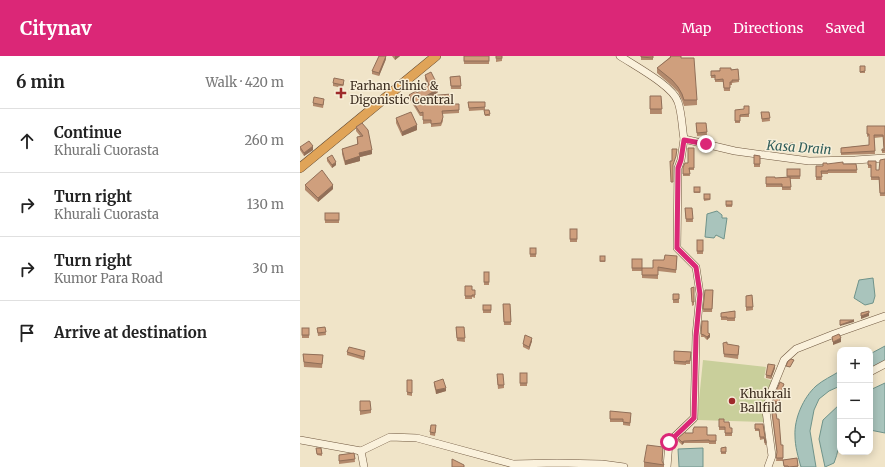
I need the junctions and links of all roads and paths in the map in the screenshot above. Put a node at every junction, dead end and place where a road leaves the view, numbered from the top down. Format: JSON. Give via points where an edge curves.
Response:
{"nodes":[{"id":1,"x":436,"y":56,"type":"edge"},
{"id":2,"x":620,"y":56,"type":"edge"},
{"id":3,"x":684,"y":140,"type":"junction"},
{"id":4,"x":885,"y":158,"type":"edge"},
{"id":5,"x":300,"y":168,"type":"edge"},
{"id":6,"x":885,"y":316,"type":"edge"},
{"id":7,"x":885,"y":364,"type":"edge"},
{"id":8,"x":873,"y":370,"type":"edge"},
{"id":9,"x":300,"y":440,"type":"edge"},
{"id":10,"x":361,"y":451,"type":"junction"},
{"id":11,"x":364,"y":467,"type":"edge"},
{"id":12,"x":624,"y":467,"type":"edge"},
{"id":13,"x":668,"y":467,"type":"edge"},
{"id":14,"x":768,"y":467,"type":"edge"}],
"edges":[{"from":1,"to":5,"type":"highway"},
{"from":2,"to":3,"type":"street","via":[[673,93],[678,102]]},
{"from":3,"to":4,"type":"street","via":[[735,151],[809,160]]},
{"from":3,"to":13,"type":"street","via":[[678,168],[677,248],[696,267],[700,294],[694,418],[669,442]]},
{"from":6,"to":14,"type":"street","via":[[796,349],[784,360],[766,411],[772,456]]},
{"from":7,"to":8,"type":"street"},
{"from":9,"to":10,"type":"street"},
{"from":10,"to":11,"type":"street"},
{"from":10,"to":12,"type":"street","via":[[390,437],[417,438],[513,464],[602,464]]}]}
